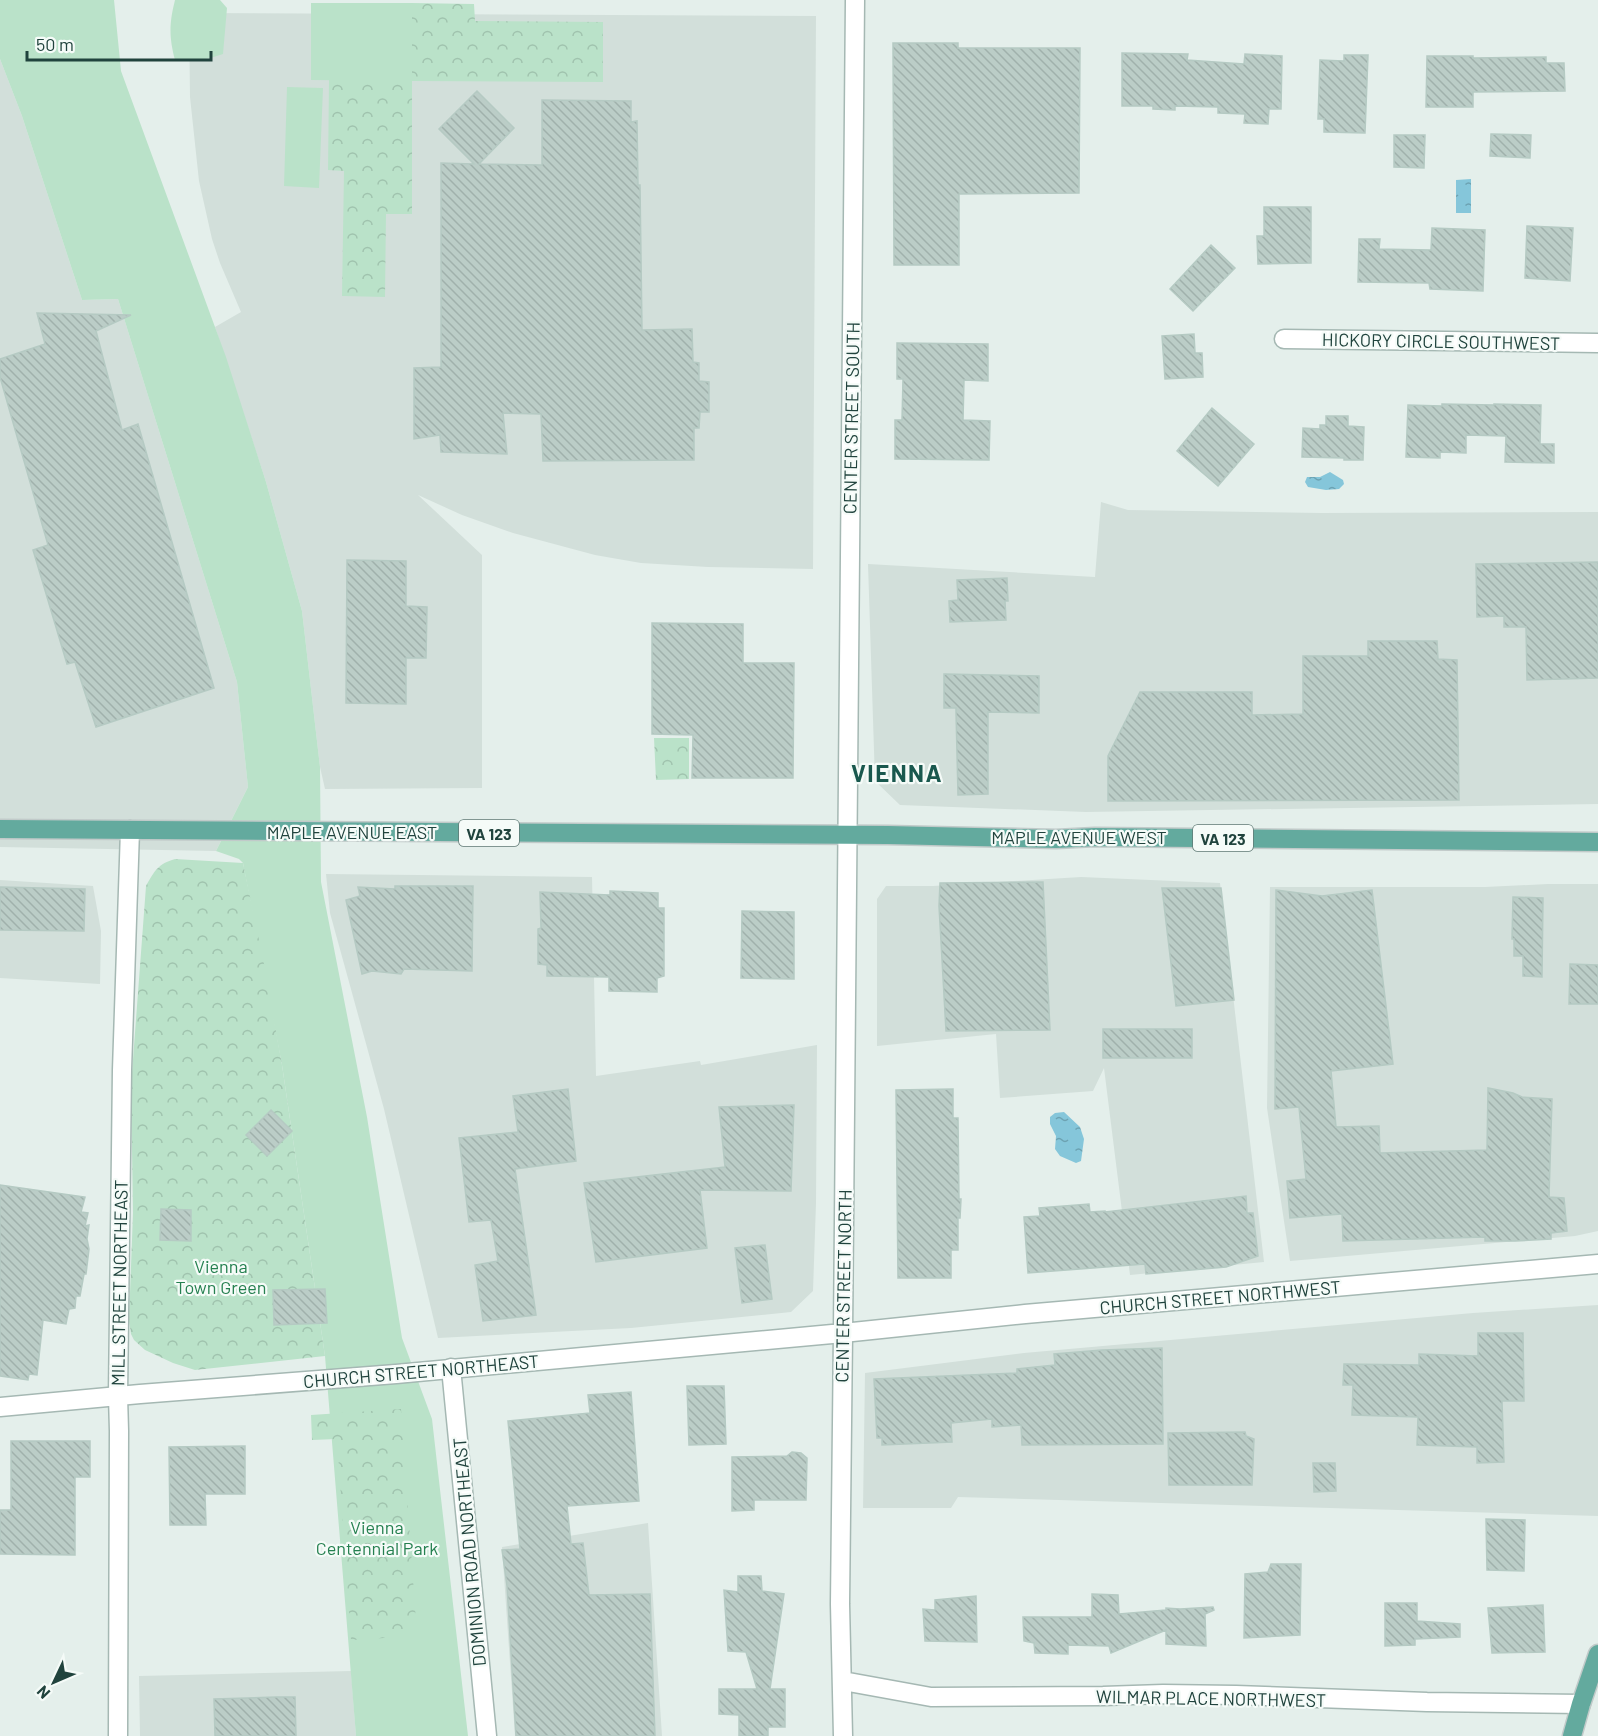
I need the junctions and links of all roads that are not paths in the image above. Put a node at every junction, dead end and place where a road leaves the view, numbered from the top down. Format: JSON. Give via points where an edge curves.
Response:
{"nodes":[{"id":1,"x":855,"y":0,"type":"edge"},
{"id":2,"x":1284,"y":339,"type":"dead end"},
{"id":3,"x":1598,"y":343,"type":"edge"},
{"id":4,"x":0,"y":830,"type":"edge"},
{"id":5,"x":130,"y":830,"type":"junction"},
{"id":6,"x":847,"y":835,"type":"junction"},
{"id":7,"x":1598,"y":842,"type":"edge"},
{"id":8,"x":1598,"y":1264,"type":"edge"},
{"id":9,"x":843,"y":1333,"type":"junction"},
{"id":10,"x":451,"y":1368,"type":"junction"},
{"id":11,"x":118,"y":1396,"type":"junction"},
{"id":12,"x":0,"y":1407,"type":"edge"},
{"id":13,"x":1598,"y":1654,"type":"edge"},
{"id":14,"x":843,"y":1681,"type":"junction"},
{"id":15,"x":1581,"y":1704,"type":"junction"},
{"id":16,"x":118,"y":1736,"type":"edge"},
{"id":17,"x":487,"y":1736,"type":"edge"},
{"id":18,"x":843,"y":1736,"type":"edge"},
{"id":19,"x":1572,"y":1736,"type":"edge"}],
"edges":[{"from":1,"to":6,"type":"street","name":"CENTER STREET SOUTH"},
{"from":2,"to":3,"type":"street","name":"HICKORY CIRCLE SOUTHWEST"},
{"from":4,"to":5,"type":"main road","name":"MAPLE AVENUE EAST","number":"VA 123"},
{"from":5,"to":6,"type":"main road","name":"MAPLE AVENUE EAST","number":"VA 123"},
{"from":5,"to":11,"type":"street","name":"MILL STREET NORTHEAST"},
{"from":6,"to":7,"type":"main road","name":"MAPLE AVENUE WEST","number":"VA 123"},
{"from":6,"to":9,"type":"street","name":"CENTER STREET NORTH"},
{"from":8,"to":9,"type":"street","name":"CHURCH STREET NORTHWEST"},
{"from":9,"to":10,"type":"street","name":"CHURCH STREET NORTHEAST"},
{"from":9,"to":14,"type":"street","name":"CENTER STREET NORTH"},
{"from":10,"to":11,"type":"street","name":"CHURCH STREET NORTHEAST"},
{"from":10,"to":17,"type":"street","name":"DOMINION ROAD NORTHEAST"},
{"from":11,"to":12,"type":"street","name":"CHURCH STREET NORTHEAST"},
{"from":11,"to":16,"type":"street","name":"MILL STREET NORTHEAST"},
{"from":13,"to":15,"type":"main road"},
{"from":14,"to":15,"type":"street","name":"WILMAR PLACE NORTHWEST","via":[[931,1697],[1163,1694]]},
{"from":14,"to":18,"type":"street","name":"CENTER STREET NORTH"},
{"from":15,"to":19,"type":"main road"}]}
